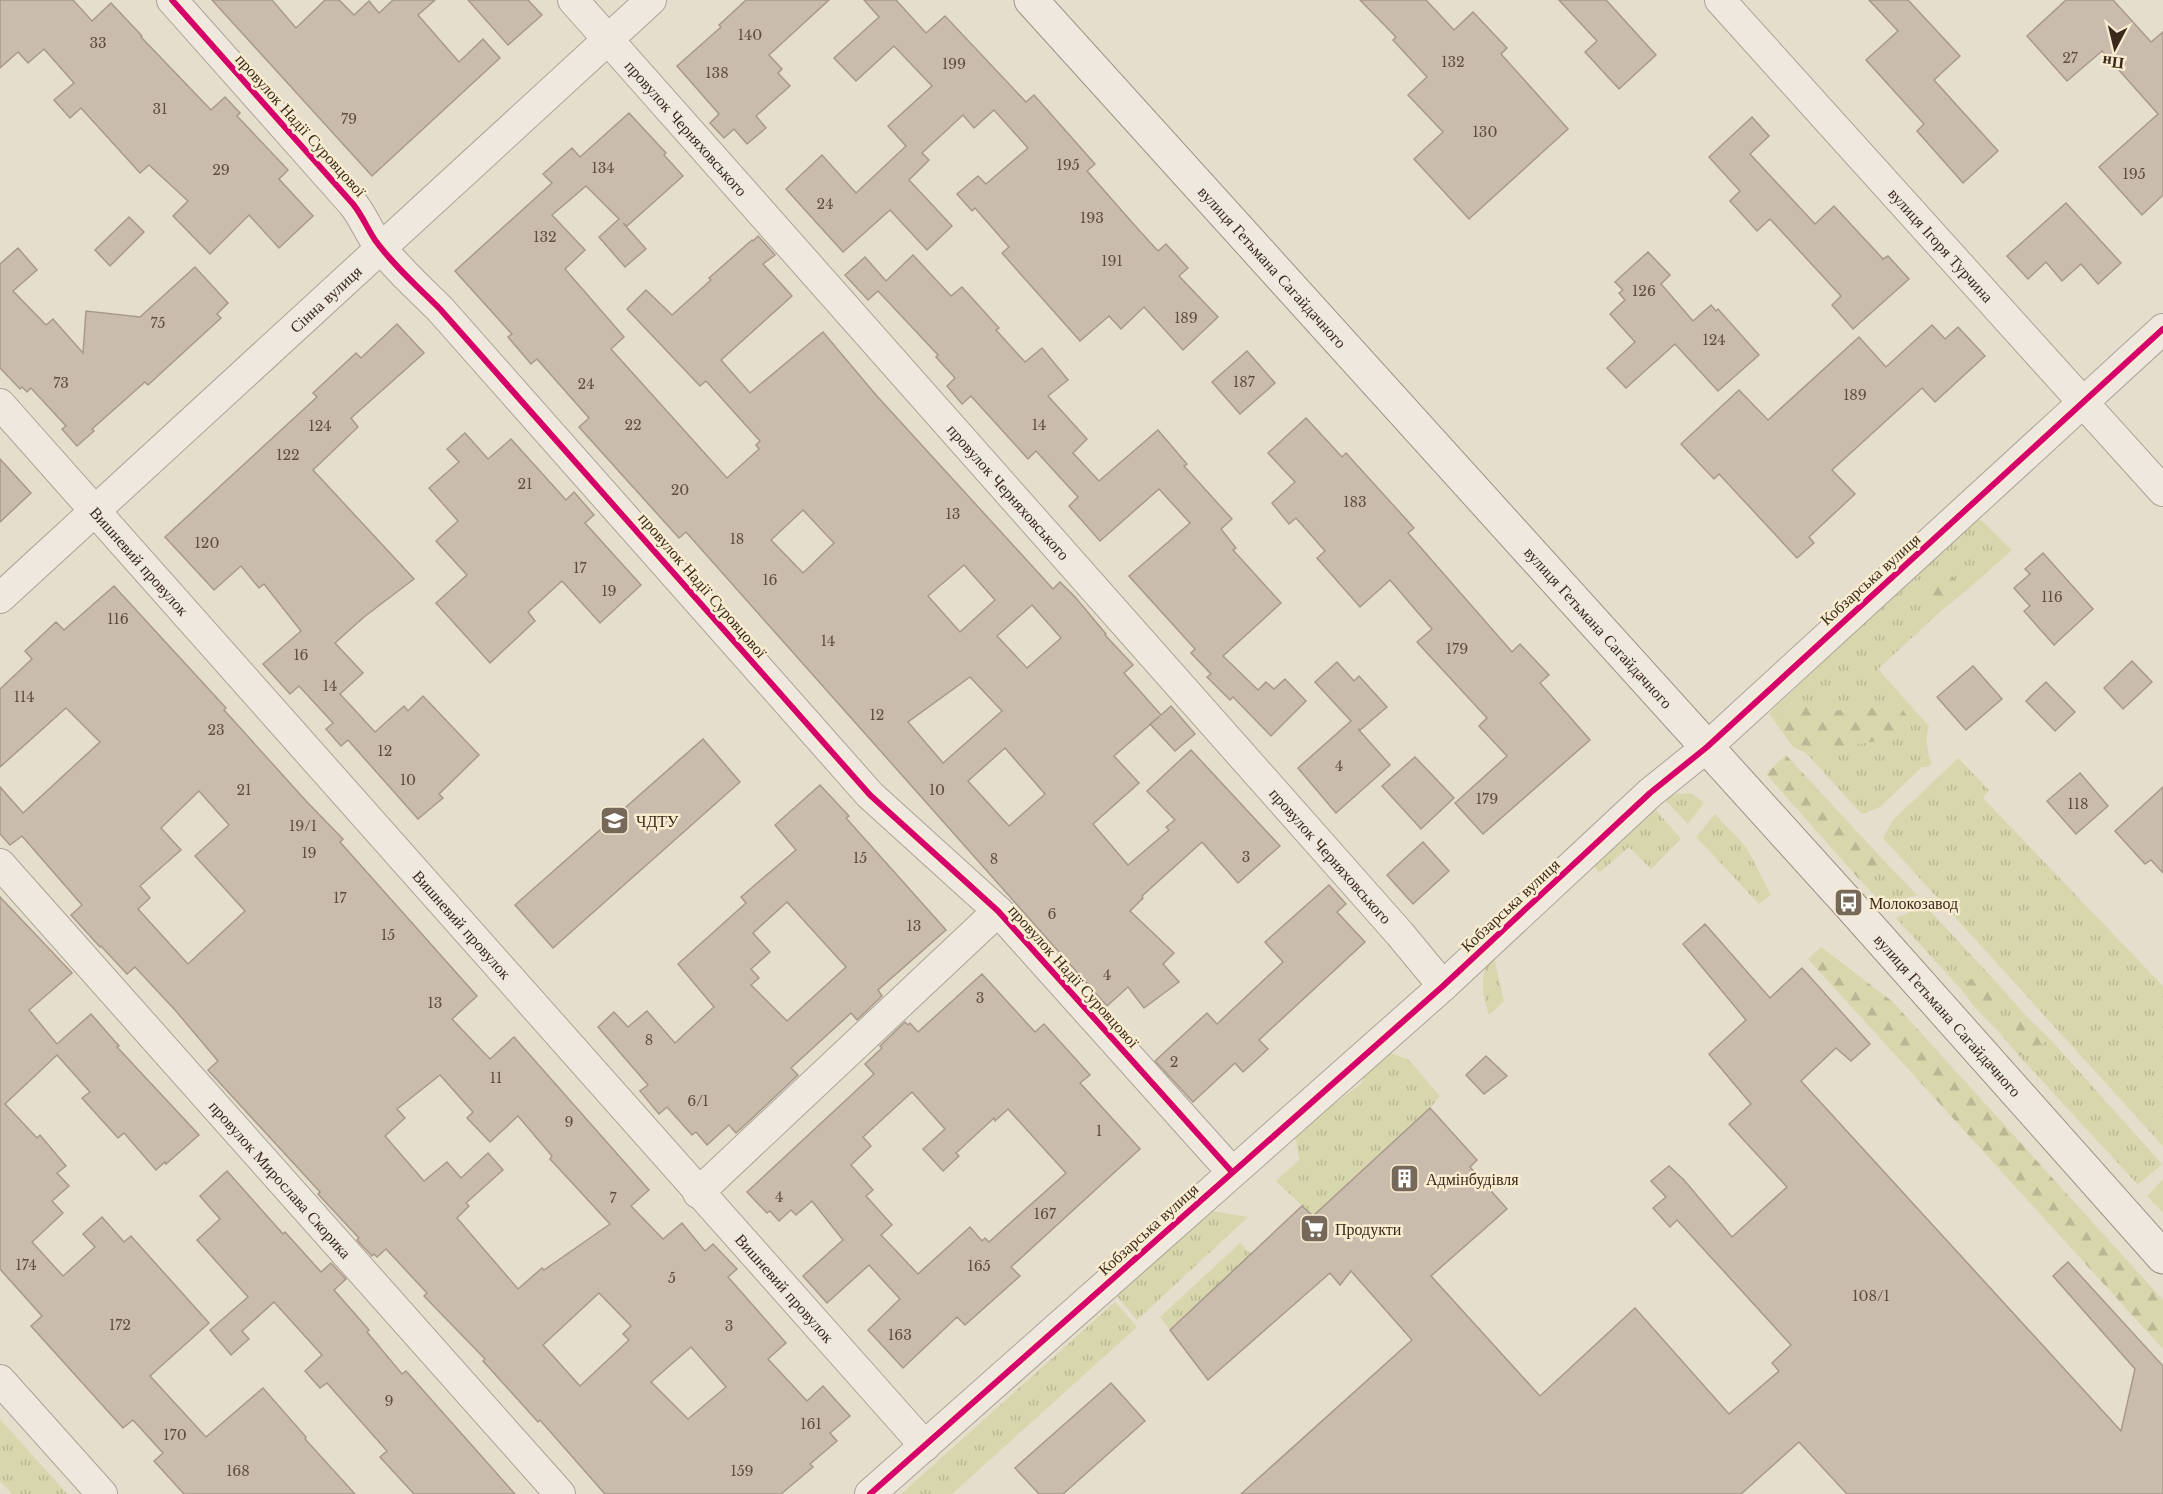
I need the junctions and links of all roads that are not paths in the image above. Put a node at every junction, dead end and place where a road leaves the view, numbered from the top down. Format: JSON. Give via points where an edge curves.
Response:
{"nodes":[{"id":1,"x":172,"y":0,"type":"edge"},
{"id":2,"x":573,"y":0,"type":"edge"},
{"id":3,"x":651,"y":0,"type":"edge"},
{"id":4,"x":1031,"y":0,"type":"edge"},
{"id":5,"x":1720,"y":0,"type":"edge"},
{"id":6,"x":608,"y":39,"type":"junction"},
{"id":7,"x":381,"y":248,"type":"junction"},
{"id":8,"x":2163,"y":329,"type":"edge"},
{"id":9,"x":2084,"y":402,"type":"junction"},
{"id":10,"x":0,"y":404,"type":"edge"},
{"id":11,"x":2163,"y":490,"type":"edge"},
{"id":12,"x":95,"y":510,"type":"junction"},
{"id":13,"x":0,"y":598,"type":"edge"},
{"id":14,"x":1707,"y":747,"type":"junction"},
{"id":15,"x":0,"y":864,"type":"edge"},
{"id":16,"x":998,"y":911,"type":"junction"},
{"id":17,"x":1443,"y":986,"type":"junction"},
{"id":18,"x":1232,"y":1172,"type":"junction"},
{"id":19,"x":698,"y":1193,"type":"junction"},
{"id":20,"x":2163,"y":1257,"type":"edge"},
{"id":21,"x":0,"y":1380,"type":"edge"},
{"id":22,"x":925,"y":1446,"type":"junction"},
{"id":23,"x":102,"y":1494,"type":"edge"},
{"id":24,"x":560,"y":1494,"type":"edge"},
{"id":25,"x":870,"y":1494,"type":"edge"}],
"edges":[{"from":1,"to":7,"type":"street","name":"провулок Надії Суровцової","via":[[353,204]]},
{"from":2,"to":6,"type":"street","name":"провулок Черняховського"},
{"from":3,"to":6,"type":"street","name":"Сінна вулиця"},
{"from":4,"to":14,"type":"main road","name":"вулиця Гетьмана Сагайдачного"},
{"from":5,"to":9,"type":"street","name":"вулиця Ігоря Турчина"},
{"from":6,"to":7,"type":"street","name":"Сінна вулиця"},
{"from":6,"to":17,"type":"street","name":"провулок Черняховського"},
{"from":7,"to":12,"type":"street","name":"Сінна вулиця"},
{"from":7,"to":16,"type":"street","name":"провулок Надії Суровцової","via":[[456,326],[870,795]]},
{"from":8,"to":9,"type":"street","name":"Кобзарська вулиця"},
{"from":9,"to":11,"type":"street","name":"вулиця Ігоря Турчина"},
{"from":9,"to":14,"type":"street","name":"Кобзарська вулиця"},
{"from":10,"to":12,"type":"street","name":"Вишневий провулок"},
{"from":12,"to":13,"type":"street","name":"Сінна вулиця"},
{"from":12,"to":19,"type":"street","name":"Вишневий провулок"},
{"from":14,"to":17,"type":"street","name":"Кобзарська вулиця","via":[[1650,793]]},
{"from":14,"to":20,"type":"main road","name":"вулиця Гетьмана Сагайдачного"},
{"from":15,"to":24,"type":"street","name":"провулок Мирослава Скорика"},
{"from":16,"to":18,"type":"street","name":"провулок Надії Суровцової"},
{"from":16,"to":19,"type":"street"},
{"from":17,"to":18,"type":"street","name":"Кобзарська вулиця"},
{"from":18,"to":22,"type":"street","name":"Кобзарська вулиця"},
{"from":19,"to":22,"type":"street","name":"Вишневий провулок"},
{"from":21,"to":23,"type":"street"},
{"from":22,"to":25,"type":"street","name":"Кобзарська вулиця"}]}
